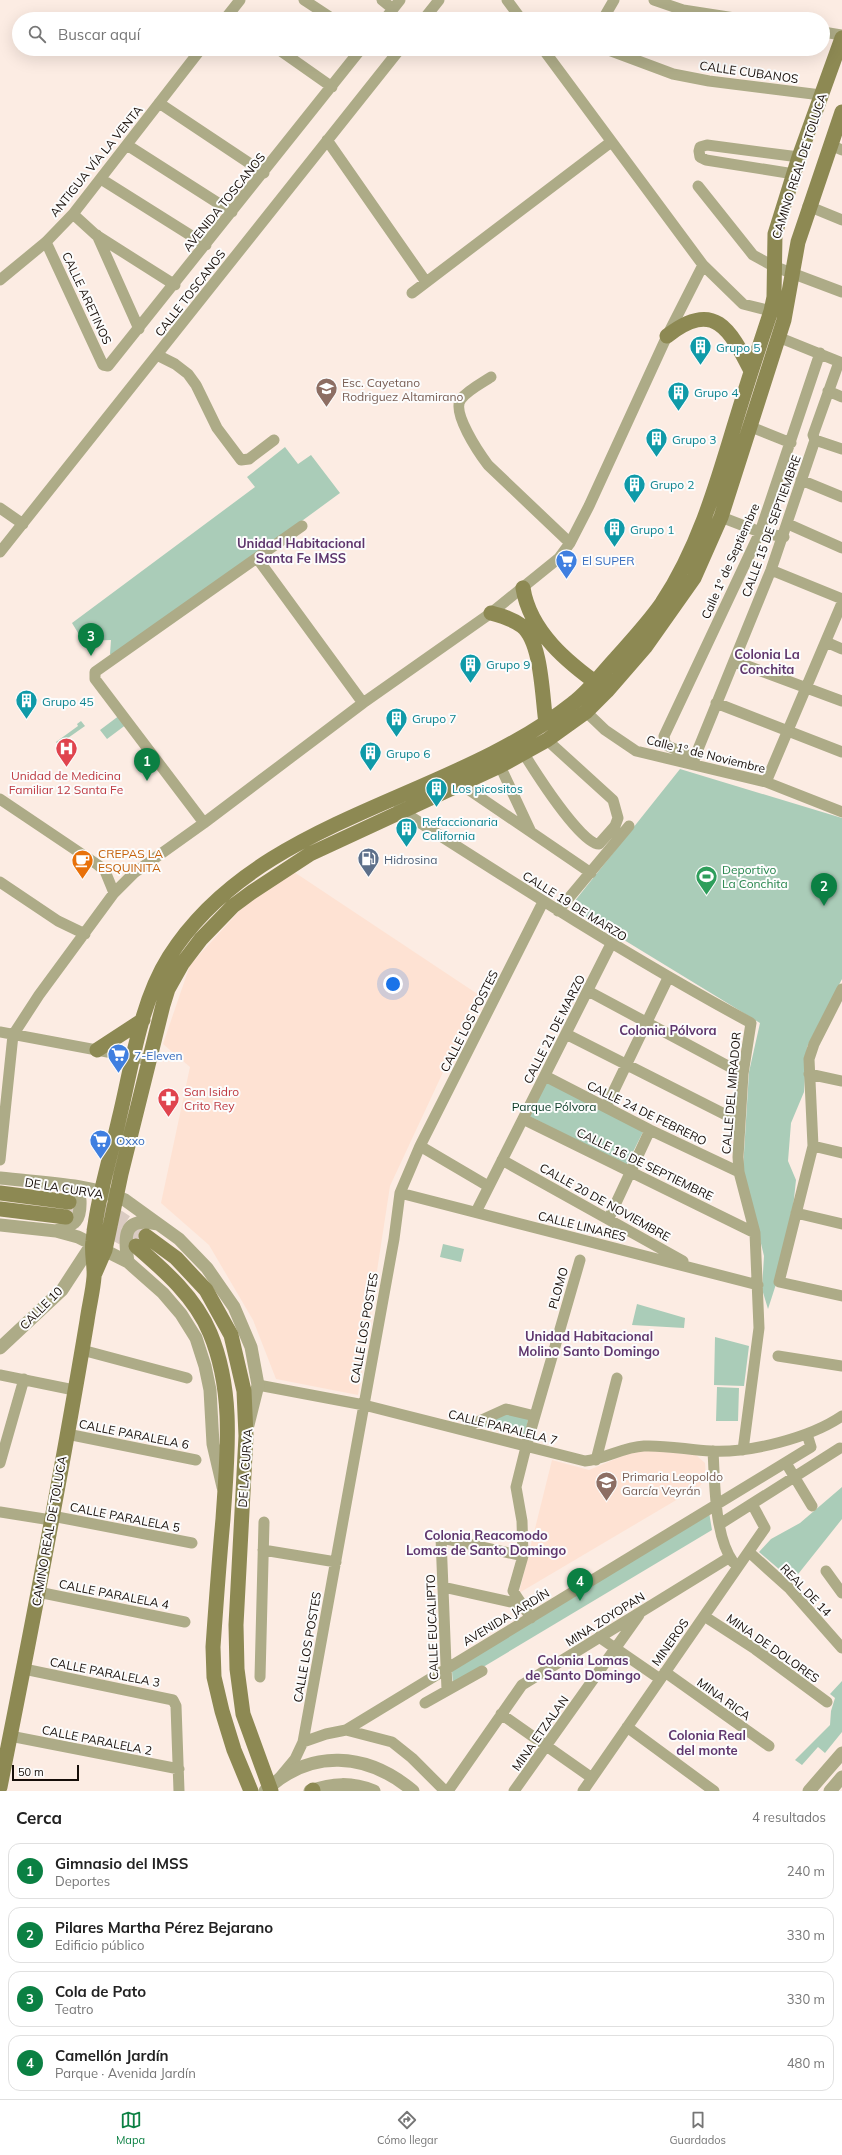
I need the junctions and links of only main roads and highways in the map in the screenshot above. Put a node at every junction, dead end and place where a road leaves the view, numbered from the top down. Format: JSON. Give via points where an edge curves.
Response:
{"nodes":[{"id":1,"x":842,"y":37,"type":"edge"},
{"id":2,"x":842,"y":112,"type":"edge"},
{"id":3,"x":836,"y":148,"type":"edge"},
{"id":4,"x":667,"y":336,"type":"road end"},
{"id":5,"x":751,"y":371,"type":"junction"},
{"id":6,"x":523,"y":588,"type":"road end"},
{"id":7,"x":491,"y":613,"type":"road end"},
{"id":8,"x":594,"y":682,"type":"junction"},
{"id":9,"x":608,"y":691,"type":"junction"},
{"id":10,"x":581,"y":707,"type":"junction"},
{"id":11,"x":546,"y":723,"type":"junction"},
{"id":12,"x":529,"y":733,"type":"junction"},
{"id":13,"x":535,"y":747,"type":"junction"},
{"id":14,"x":210,"y":918,"type":"junction"},
{"id":15,"x":143,"y":1020,"type":"junction"},
{"id":16,"x":97,"y":1050,"type":"road end"},
{"id":17,"x":0,"y":1194,"type":"edge"},
{"id":18,"x":69,"y":1202,"type":"tunnel mouth"},
{"id":19,"x":0,"y":1209,"type":"edge"},
{"id":20,"x":66,"y":1217,"type":"tunnel mouth"},
{"id":21,"x":98,"y":1247,"type":"junction"},
{"id":22,"x":0,"y":1787,"type":"edge"},
{"id":23,"x":271,"y":1787,"type":"edge"},
{"id":24,"x":251,"y":1791,"type":"edge"}],
"edges":[{"from":1,"to":5,"type":"main road","name":"CAMINO REAL DE TOLUCA","via":[[799,157],[775,234],[774,297]]},
{"from":2,"to":3,"type":"main road","name":"CAMINO REAL DE TOLUCA"},
{"from":3,"to":9,"type":"main road","name":"CAMINO REAL DE TOLUCA","via":[[808,206],[791,271],[788,300],[778,337],[721,517],[694,578],[646,646]]},
{"from":4,"to":5,"type":"main road","via":[[683,323],[707,319],[729,332]]},
{"from":5,"to":8,"type":"main road","name":"CAMINO REAL DE TOLUCA","via":[[708,511],[691,550],[661,604]]},
{"from":6,"to":8,"type":"main road","via":[[532,619],[564,658]]},
{"from":7,"to":11,"type":"main road","via":[[516,621],[530,634],[537,658]]},
{"from":8,"to":9,"type":"main road"},
{"from":8,"to":10,"type":"main road","name":"CAMINO REAL DE TOLUCA"},
{"from":9,"to":10,"type":"main road","name":"CAMINO REAL DE TOLUCA"},
{"from":10,"to":11,"type":"main road","name":"CAMINO REAL DE TOLUCA"},
{"from":10,"to":13,"type":"main road","name":"CAMINO REAL DE TOLUCA"},
{"from":11,"to":12,"type":"main road","name":"CAMINO REAL DE TOLUCA"},
{"from":12,"to":13,"type":"main road"},
{"from":12,"to":14,"type":"main road","name":"CAMINO REAL DE TOLUCA","via":[[493,753],[303,840],[224,895]]},
{"from":13,"to":14,"type":"main road","name":"CAMINO REAL DE TOLUCA","via":[[500,766],[310,854]]},
{"from":14,"to":15,"type":"main road","name":"CAMINO REAL DE TOLUCA","via":[[170,955],[154,983]]},
{"from":14,"to":21,"type":"main road","name":"CAMINO REAL DE TOLUCA","via":[[168,989],[116,1197]]},
{"from":15,"to":16,"type":"main road"},
{"from":15,"to":21,"type":"main road","name":"CAMINO REAL DE TOLUCA","via":[[102,1192]]},
{"from":17,"to":18,"type":"main road"},
{"from":19,"to":20,"type":"main road"},
{"from":21,"to":22,"type":"main road","name":"CAMINO REAL DE TOLUCA","via":[[52,1518]]},
{"from":23,"to":24,"type":"main road","name":"DE LA CURVA","via":[[243,1714],[237,1669],[236,1625],[246,1436],[244,1391],[231,1335],[206,1290],[176,1258],[141,1241],[182,1288],[210,1333],[221,1366],[228,1401],[213,1646],[214,1677],[234,1750]]}]}
